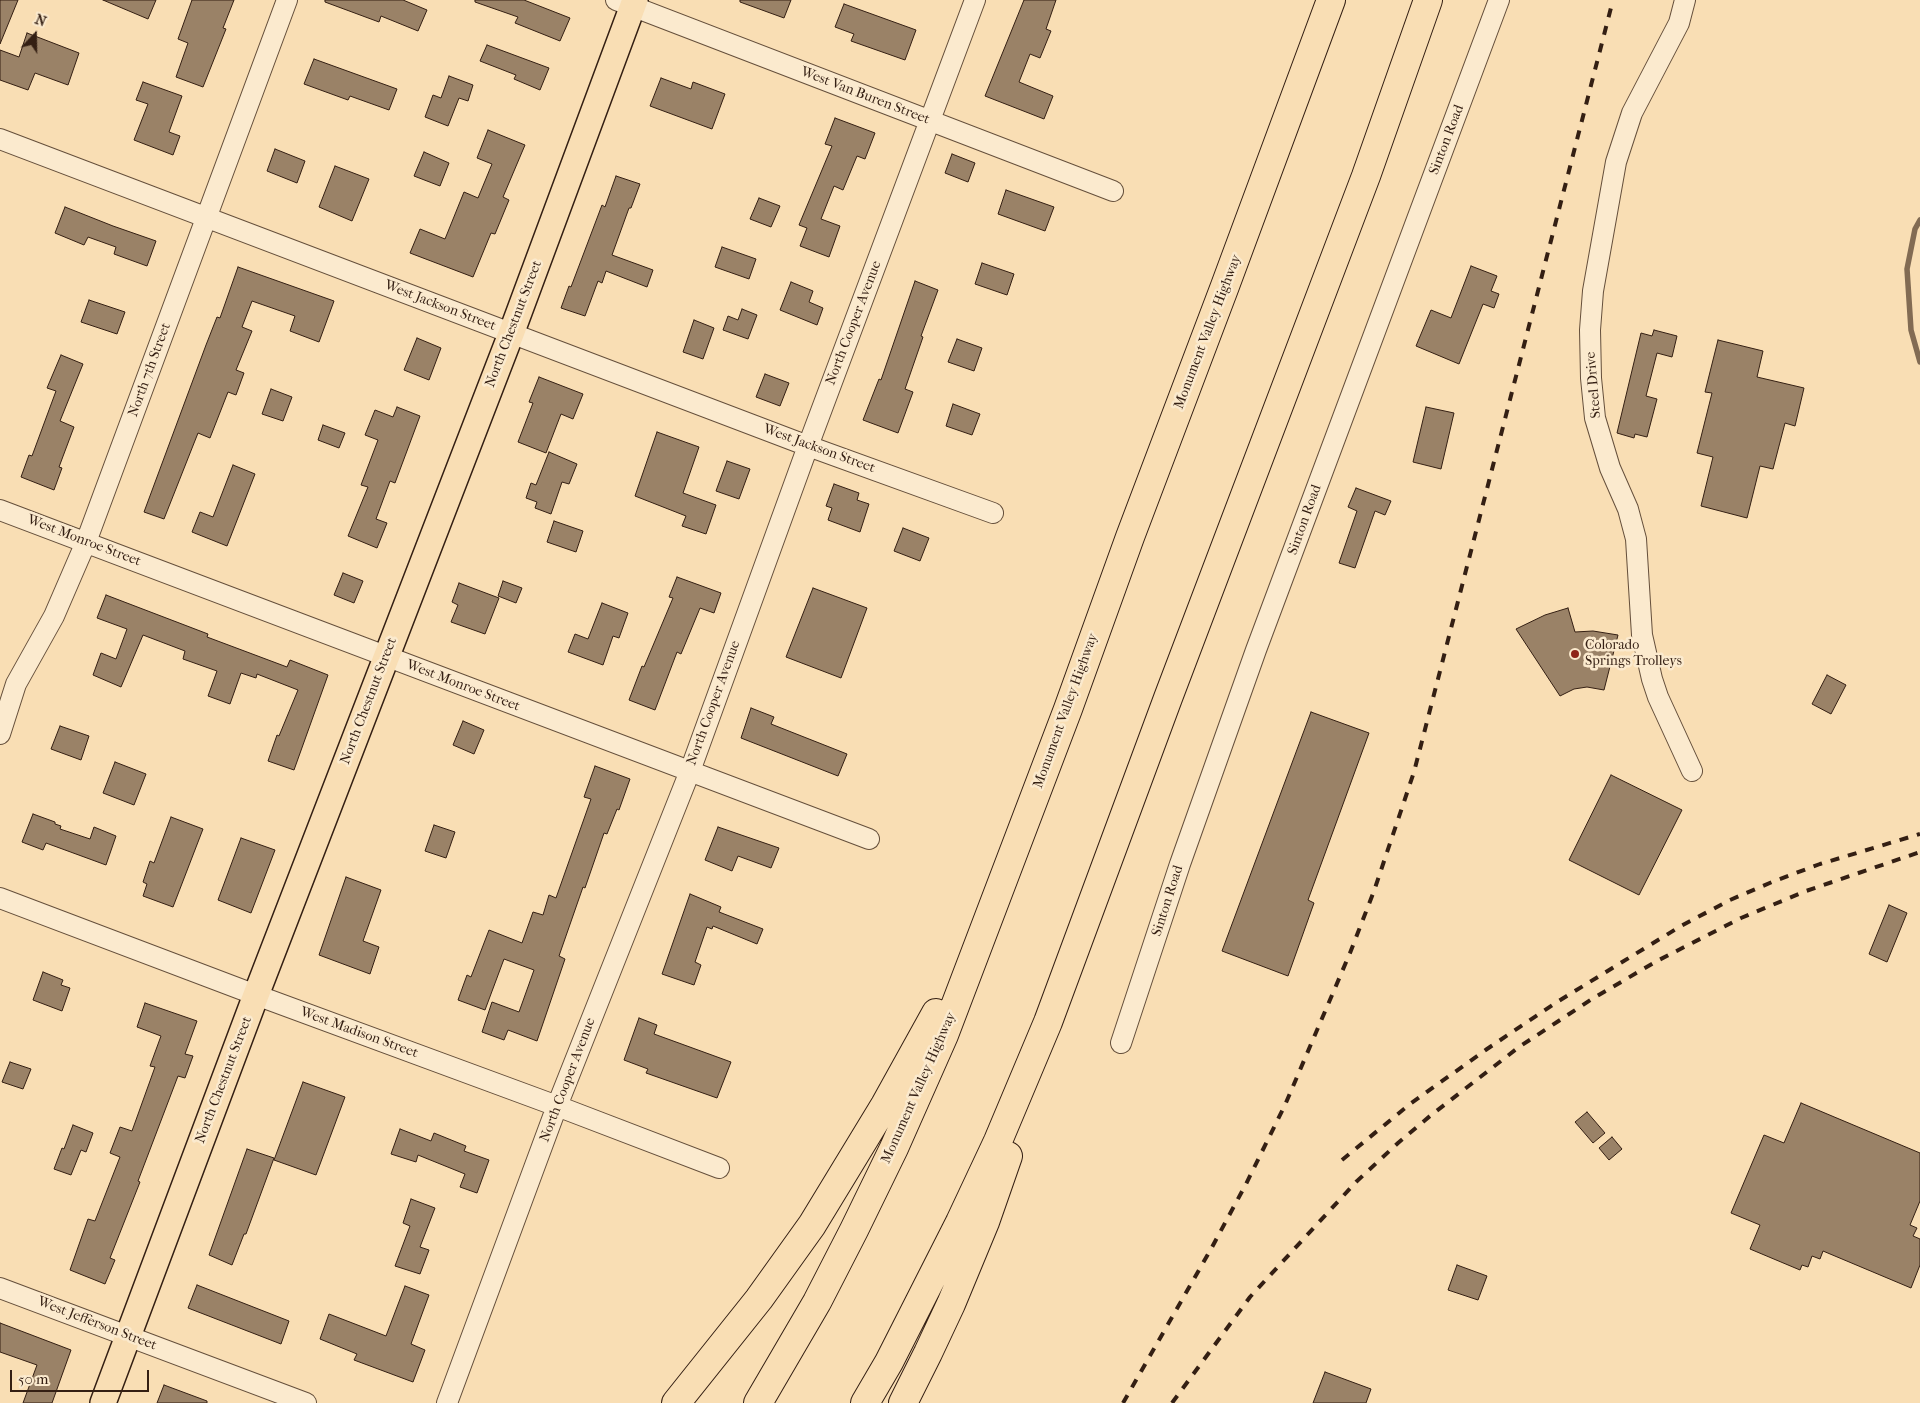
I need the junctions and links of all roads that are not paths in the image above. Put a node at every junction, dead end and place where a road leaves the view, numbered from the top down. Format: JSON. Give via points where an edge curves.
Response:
{"nodes":[{"id":1,"x":287,"y":0,"type":"edge"},
{"id":2,"x":975,"y":0,"type":"edge"},
{"id":3,"x":1331,"y":0,"type":"edge"},
{"id":4,"x":1428,"y":0,"type":"edge"},
{"id":5,"x":1499,"y":0,"type":"edge"},
{"id":6,"x":1685,"y":0,"type":"edge"},
{"id":7,"x":628,"y":2,"type":"edge"},
{"id":8,"x":930,"y":121,"type":"junction"},
{"id":9,"x":0,"y":139,"type":"edge"},
{"id":10,"x":1113,"y":191,"type":"dead end"},
{"id":11,"x":206,"y":216,"type":"junction"},
{"id":12,"x":511,"y":334,"type":"junction"},
{"id":13,"x":808,"y":446,"type":"junction"},
{"id":14,"x":0,"y":510,"type":"edge"},
{"id":15,"x":993,"y":513,"type":"dead end"},
{"id":16,"x":86,"y":542,"type":"junction"},
{"id":17,"x":386,"y":657,"type":"junction"},
{"id":18,"x":0,"y":734,"type":"edge"},
{"id":19,"x":690,"y":771,"type":"junction"},
{"id":20,"x":1692,"y":771,"type":"dead end"},
{"id":21,"x":870,"y":839,"type":"dead end"},
{"id":22,"x":1001,"y":884,"type":"junction"},
{"id":23,"x":0,"y":898,"type":"edge"},
{"id":24,"x":256,"y":996,"type":"junction"},
{"id":25,"x":1048,"y":1022,"type":"junction"},
{"id":26,"x":1121,"y":1043,"type":"dead end"},
{"id":27,"x":557,"y":1106,"type":"junction"},
{"id":28,"x":719,"y":1168,"type":"dead end"},
{"id":29,"x":0,"y":1288,"type":"edge"},
{"id":30,"x":128,"y":1336,"type":"junction"},
{"id":31,"x":103,"y":1403,"type":"edge"},
{"id":32,"x":306,"y":1403,"type":"edge"},
{"id":33,"x":446,"y":1403,"type":"edge"},
{"id":34,"x":676,"y":1403,"type":"edge"},
{"id":35,"x":758,"y":1403,"type":"edge"},
{"id":36,"x":865,"y":1403,"type":"edge"},
{"id":37,"x":902,"y":1403,"type":"edge"}],
"edges":[{"from":1,"to":11,"type":"street","name":"North 7th Street"},
{"from":2,"to":8,"type":"street","name":"North Cooper Avenue"},
{"from":3,"to":22,"type":"highway","name":"Monument Valley Highway"},
{"from":4,"to":25,"type":"highway","via":[[1366,176]]},
{"from":5,"to":26,"type":"street","name":"Sinton Road","via":[[1256,650]]},
{"from":6,"to":20,"type":"street","name":"Steel Drive","via":[[1678,23],[1632,113],[1616,162],[1593,291],[1591,368],[1595,418],[1636,539],[1642,635],[1652,679]]},
{"from":7,"to":8,"type":"street","name":"West Van Buren Street"},
{"from":7,"to":12,"type":"main road","name":"North Chestnut Street"},
{"from":8,"to":10,"type":"street","name":"West Van Buren Street"},
{"from":8,"to":13,"type":"street","name":"North Cooper Avenue"},
{"from":9,"to":11,"type":"street","name":"West Jackson Street"},
{"from":11,"to":12,"type":"street","name":"West Jackson Street"},
{"from":11,"to":16,"type":"street","name":"North 7th Street"},
{"from":12,"to":13,"type":"street","name":"West Jackson Street"},
{"from":12,"to":17,"type":"main road","name":"North Chestnut Street"},
{"from":13,"to":15,"type":"street","name":"West Jackson Street"},
{"from":13,"to":19,"type":"street","name":"North Cooper Avenue"},
{"from":14,"to":16,"type":"street","name":"West Monroe Street"},
{"from":16,"to":17,"type":"street","name":"West Monroe Street"},
{"from":16,"to":18,"type":"street","name":"North 7th Street","via":[[54,616],[16,684]]},
{"from":17,"to":19,"type":"street","name":"West Monroe Street"},
{"from":17,"to":24,"type":"main road","name":"North Chestnut Street"},
{"from":19,"to":21,"type":"street","name":"West Monroe Street"},
{"from":19,"to":27,"type":"street","name":"North Cooper Avenue"},
{"from":22,"to":34,"type":"highway","via":[[924,1035],[812,1225],[759,1299]]},
{"from":22,"to":35,"type":"highway","name":"Monument Valley Highway","via":[[944,1035],[894,1148],[817,1302]]},
{"from":23,"to":24,"type":"street","name":"West Madison Street"},
{"from":24,"to":27,"type":"street","name":"West Madison Street"},
{"from":24,"to":30,"type":"main road","name":"North Chestnut Street"},
{"from":25,"to":36,"type":"highway","via":[[960,1222]]},
{"from":25,"to":37,"type":"highway","via":[[985,1222],[928,1353]]},
{"from":27,"to":28,"type":"street","name":"West Madison Street"},
{"from":27,"to":33,"type":"street","name":"North Cooper Avenue"},
{"from":29,"to":30,"type":"street","name":"West Jefferson Street"},
{"from":30,"to":31,"type":"main road","name":"North Chestnut Street"},
{"from":30,"to":32,"type":"street","name":"West Jefferson Street"}]}
